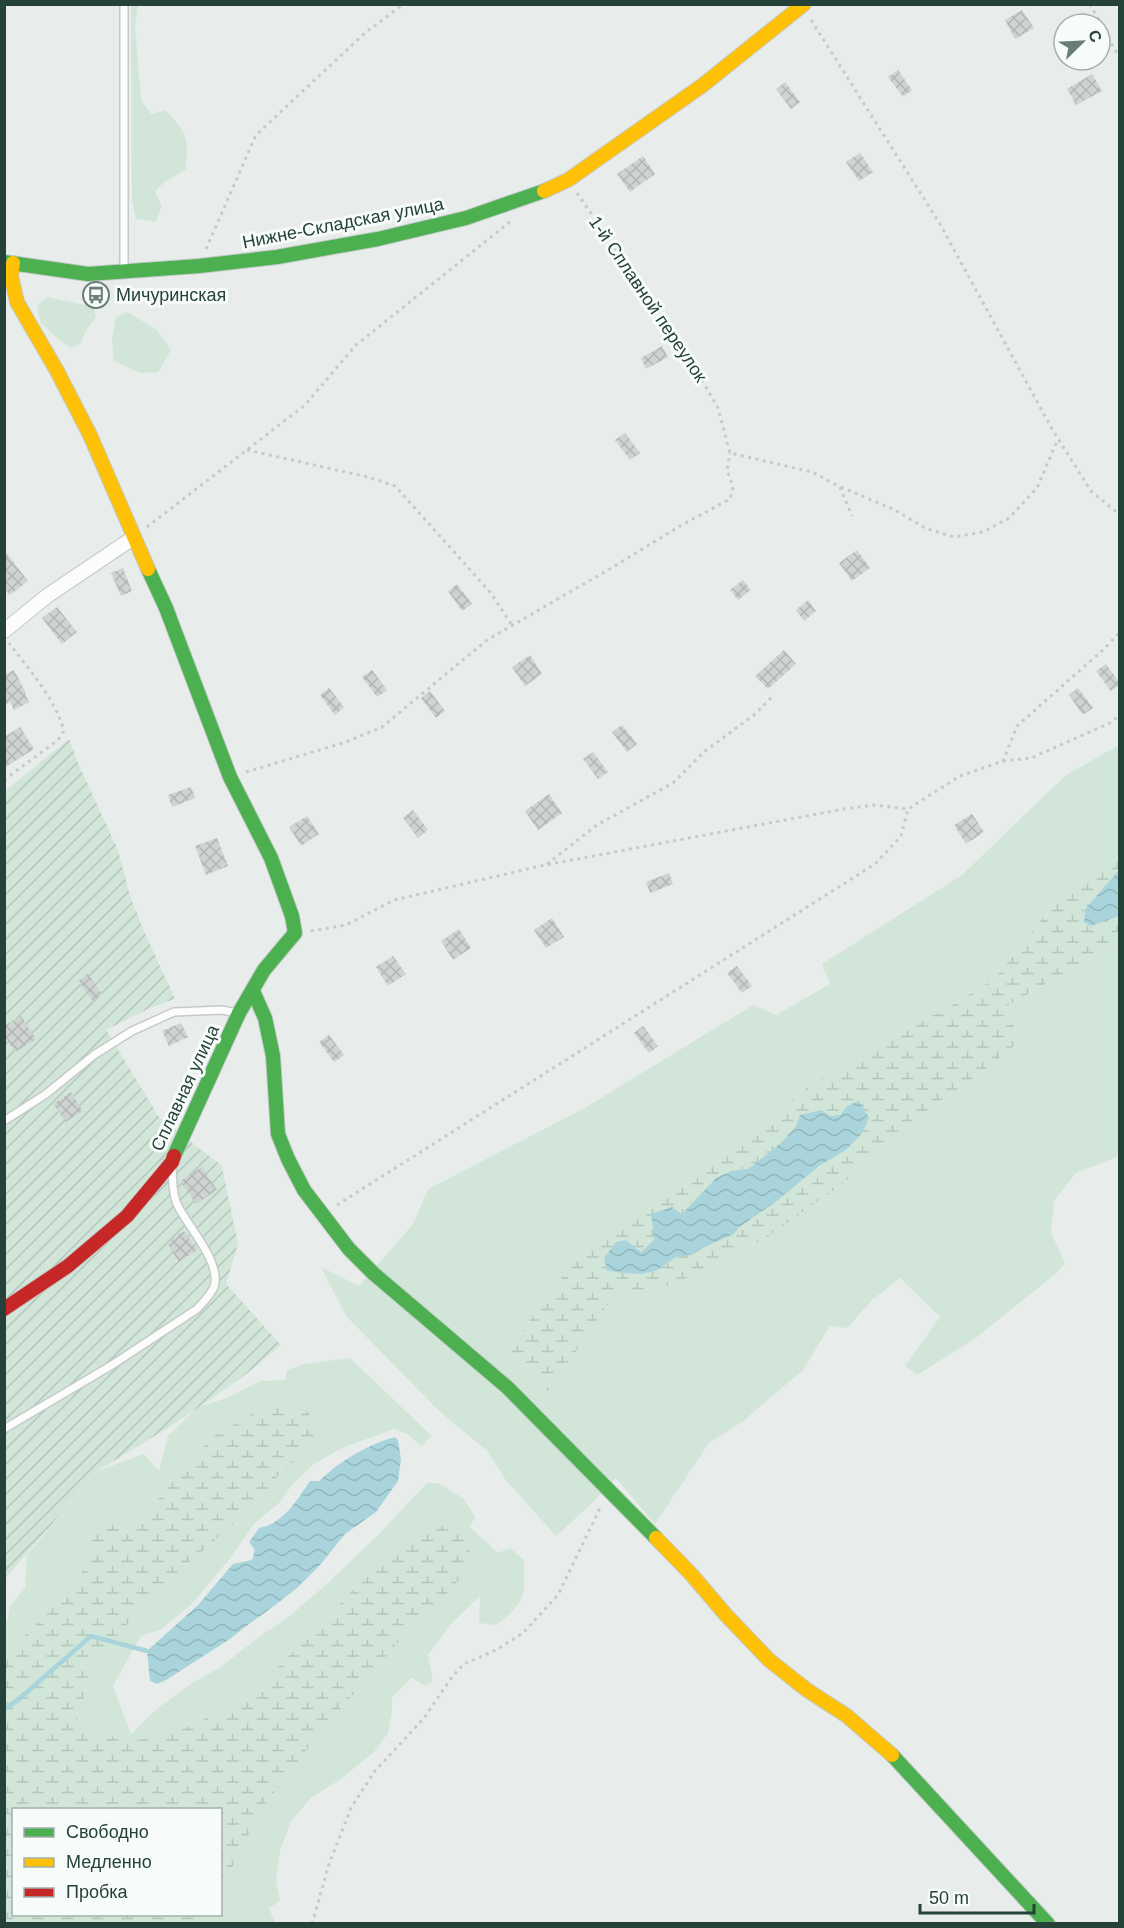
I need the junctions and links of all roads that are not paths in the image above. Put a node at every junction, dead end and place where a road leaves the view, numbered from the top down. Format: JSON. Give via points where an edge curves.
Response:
{"nodes":[{"id":1,"x":124,"y":4,"type":"edge"},
{"id":2,"x":803,"y":5,"type":"edge"},
{"id":3,"x":9,"y":263,"type":"edge"},
{"id":4,"x":124,"y":272,"type":"junction"},
{"id":5,"x":133,"y":538,"type":"junction"},
{"id":6,"x":4,"y":630,"type":"edge"},
{"id":7,"x":253,"y":991,"type":"junction"},
{"id":8,"x":239,"y":1013,"type":"junction"},
{"id":9,"x":4,"y":1121,"type":"edge"},
{"id":10,"x":172,"y":1162,"type":"junction"},
{"id":11,"x":4,"y":1309,"type":"edge"},
{"id":12,"x":4,"y":1429,"type":"edge"},
{"id":13,"x":1048,"y":1923,"type":"edge"}],
"edges":[{"from":1,"to":4,"type":"lane"},
{"from":2,"to":4,"type":"street","name":"Нижне-Складская улица","via":[[703,85],[568,180],[534,196],[389,237],[277,257]]},
{"from":3,"to":4,"type":"street","name":"Нижне-Складская улица","via":[[88,274]]},
{"from":3,"to":5,"type":"street","via":[[17,302],[90,435]]},
{"from":5,"to":6,"type":"street"},
{"from":5,"to":7,"type":"street","name":"Сплавная улица","via":[[166,608],[230,777],[271,858],[292,916],[295,933],[264,970]]},
{"from":7,"to":8,"type":"street","name":"Сплавная улица"},
{"from":7,"to":13,"type":"street","via":[[265,1018],[273,1056],[278,1134],[304,1191],[349,1249],[508,1388],[692,1574],[769,1660],[847,1716],[900,1764]]},
{"from":8,"to":9,"type":"lane","via":[[174,1012],[132,1030]]},
{"from":8,"to":10,"type":"street","name":"Сплавная улица"},
{"from":10,"to":11,"type":"street","name":"Сплавная улица","via":[[127,1216],[68,1266]]},
{"from":10,"to":12,"type":"lane","via":[[176,1203],[216,1274],[208,1297],[197,1309],[112,1365]]}]}
